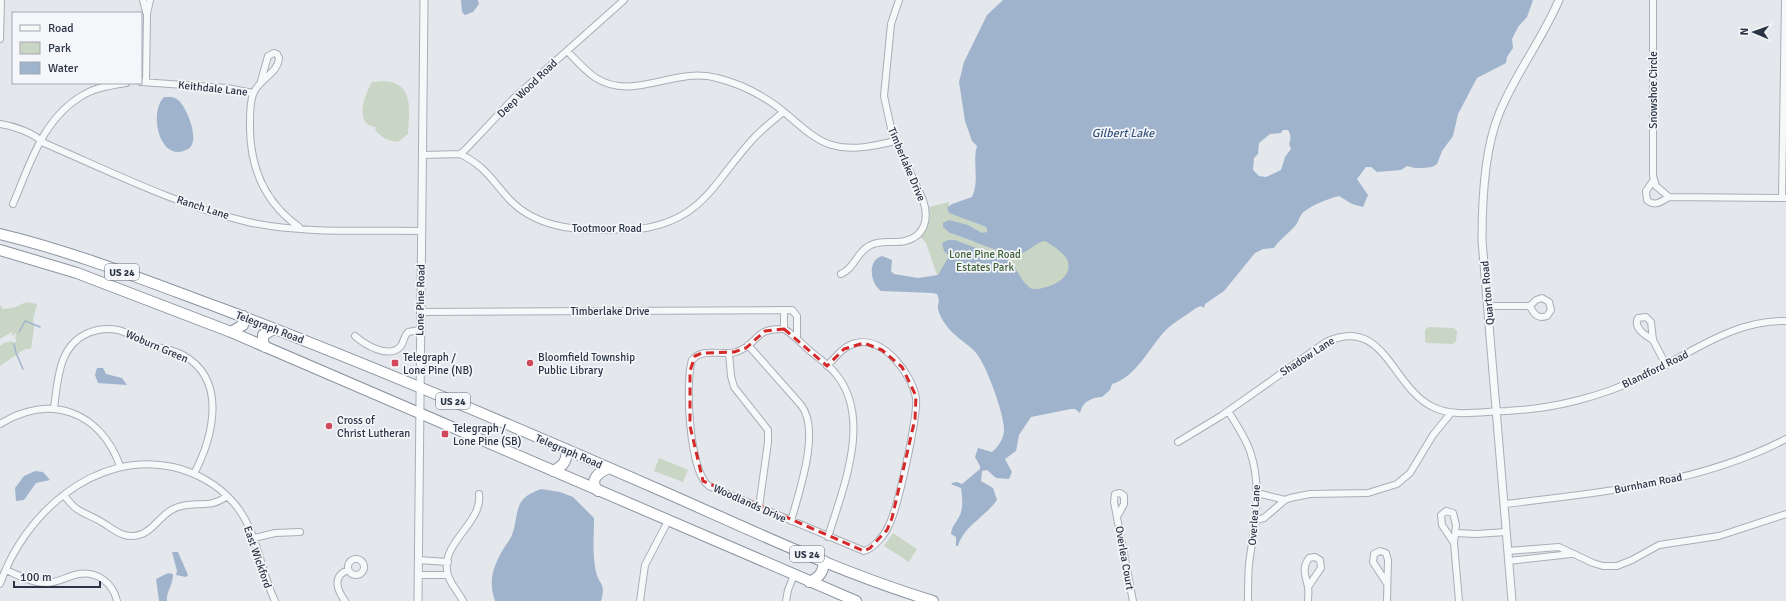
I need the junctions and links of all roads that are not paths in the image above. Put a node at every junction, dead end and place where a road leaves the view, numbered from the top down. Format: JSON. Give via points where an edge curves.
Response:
{"nodes":[{"id":1,"x":1,"y":0,"type":"edge"},
{"id":2,"x":143,"y":0,"type":"edge"},
{"id":3,"x":150,"y":0,"type":"edge"},
{"id":4,"x":424,"y":0,"type":"edge"},
{"id":5,"x":624,"y":0,"type":"edge"},
{"id":6,"x":899,"y":0,"type":"edge"},
{"id":7,"x":1559,"y":0,"type":"edge"},
{"id":8,"x":1653,"y":0,"type":"edge"},
{"id":9,"x":1785,"y":0,"type":"edge"},
{"id":10,"x":147,"y":14,"type":"junction"},
{"id":11,"x":0,"y":39,"type":"edge"},
{"id":12,"x":567,"y":51,"type":"junction"},
{"id":13,"x":261,"y":81,"type":"dead end"},
{"id":14,"x":144,"y":82,"type":"edge"},
{"id":15,"x":121,"y":84,"type":"edge"},
{"id":16,"x":253,"y":93,"type":"junction"},
{"id":17,"x":783,"y":112,"type":"junction"},
{"id":18,"x":0,"y":118,"type":"edge"},
{"id":19,"x":0,"y":124,"type":"edge"},
{"id":20,"x":7,"y":124,"type":"junction"},
{"id":21,"x":41,"y":140,"type":"junction"},
{"id":22,"x":895,"y":141,"type":"junction"},
{"id":23,"x":460,"y":154,"type":"junction"},
{"id":24,"x":422,"y":155,"type":"junction"},
{"id":25,"x":1654,"y":181,"type":"junction"},
{"id":26,"x":1669,"y":198,"type":"junction"},
{"id":27,"x":1784,"y":198,"type":"edge"},
{"id":28,"x":13,"y":204,"type":"dead end"},
{"id":29,"x":300,"y":228,"type":"junction"},
{"id":30,"x":421,"y":231,"type":"junction"},
{"id":31,"x":0,"y":234,"type":"edge"},
{"id":32,"x":0,"y":250,"type":"edge"},
{"id":33,"x":841,"y":274,"type":"dead end"},
{"id":34,"x":1488,"y":306,"type":"junction"},
{"id":35,"x":1530,"y":306,"type":"dead end"},
{"id":36,"x":784,"y":310,"type":"junction"},
{"id":37,"x":420,"y":312,"type":"junction"},
{"id":38,"x":243,"y":316,"type":"junction"},
{"id":39,"x":1786,"y":320,"type":"edge"},
{"id":40,"x":274,"y":329,"type":"junction"},
{"id":41,"x":784,"y":329,"type":"junction"},
{"id":42,"x":420,"y":330,"type":"junction"},
{"id":43,"x":231,"y":332,"type":"junction"},
{"id":44,"x":355,"y":336,"type":"dead end"},
{"id":45,"x":797,"y":337,"type":"junction"},
{"id":46,"x":1653,"y":340,"type":"dead end"},
{"id":47,"x":748,"y":345,"type":"junction"},
{"id":48,"x":265,"y":347,"type":"junction"},
{"id":49,"x":729,"y":353,"type":"junction"},
{"id":50,"x":1666,"y":365,"type":"junction"},
{"id":51,"x":827,"y":366,"type":"junction"},
{"id":52,"x":419,"y":387,"type":"junction"},
{"id":53,"x":54,"y":408,"type":"junction"},
{"id":54,"x":1496,"y":410,"type":"junction"},
{"id":55,"x":1228,"y":411,"type":"junction"},
{"id":56,"x":419,"y":413,"type":"junction"},
{"id":57,"x":1451,"y":413,"type":"junction"},
{"id":58,"x":0,"y":424,"type":"edge"},
{"id":59,"x":1786,"y":439,"type":"edge"},
{"id":60,"x":1178,"y":442,"type":"dead end"},
{"id":61,"x":566,"y":449,"type":"junction"},
{"id":62,"x":120,"y":466,"type":"junction"},
{"id":63,"x":609,"y":468,"type":"junction"},
{"id":64,"x":553,"y":471,"type":"junction"},
{"id":65,"x":194,"y":474,"type":"junction"},
{"id":66,"x":598,"y":490,"type":"junction"},
{"id":67,"x":1257,"y":493,"type":"junction"},
{"id":68,"x":479,"y":494,"type":"dead end"},
{"id":69,"x":64,"y":495,"type":"junction"},
{"id":70,"x":227,"y":496,"type":"junction"},
{"id":71,"x":1285,"y":500,"type":"junction"},
{"id":72,"x":1504,"y":504,"type":"junction"},
{"id":73,"x":759,"y":507,"type":"junction"},
{"id":74,"x":1786,"y":514,"type":"edge"},
{"id":75,"x":1118,"y":515,"type":"dead end"},
{"id":76,"x":668,"y":520,"type":"junction"},
{"id":77,"x":1256,"y":520,"type":"junction"},
{"id":78,"x":790,"y":521,"type":"junction"},
{"id":79,"x":300,"y":532,"type":"dead end"},
{"id":80,"x":1506,"y":532,"type":"junction"},
{"id":81,"x":1456,"y":533,"type":"junction"},
{"id":82,"x":828,"y":537,"type":"junction"},
{"id":83,"x":254,"y":538,"type":"junction"},
{"id":84,"x":1454,"y":543,"type":"junction"},
{"id":85,"x":1508,"y":551,"type":"junction"},
{"id":86,"x":1571,"y":554,"type":"junction"},
{"id":87,"x":418,"y":560,"type":"junction"},
{"id":88,"x":824,"y":561,"type":"junction"},
{"id":89,"x":1509,"y":561,"type":"junction"},
{"id":90,"x":448,"y":562,"type":"junction"},
{"id":91,"x":6,"y":570,"type":"junction"},
{"id":92,"x":348,"y":570,"type":"dead end"},
{"id":93,"x":418,"y":575,"type":"junction"},
{"id":94,"x":448,"y":575,"type":"junction"},
{"id":95,"x":794,"y":575,"type":"junction"},
{"id":96,"x":809,"y":582,"type":"junction"},
{"id":97,"x":1386,"y":582,"type":"junction"},
{"id":98,"x":0,"y":584,"type":"edge"},
{"id":99,"x":1308,"y":587,"type":"dead end"},
{"id":100,"x":117,"y":601,"type":"edge"},
{"id":101,"x":275,"y":601,"type":"edge"},
{"id":102,"x":345,"y":601,"type":"edge"},
{"id":103,"x":418,"y":601,"type":"edge"},
{"id":104,"x":463,"y":601,"type":"edge"},
{"id":105,"x":640,"y":601,"type":"edge"},
{"id":106,"x":786,"y":601,"type":"edge"},
{"id":107,"x":856,"y":601,"type":"edge"},
{"id":108,"x":934,"y":601,"type":"edge"},
{"id":109,"x":1133,"y":601,"type":"edge"},
{"id":110,"x":1248,"y":601,"type":"edge"},
{"id":111,"x":1308,"y":601,"type":"edge"},
{"id":112,"x":1387,"y":601,"type":"edge"},
{"id":113,"x":1458,"y":601,"type":"edge"},
{"id":114,"x":1512,"y":601,"type":"edge"}],
"edges":[{"from":1,"to":11,"type":"street"},
{"from":2,"to":10,"type":"street"},
{"from":3,"to":10,"type":"street"},
{"from":4,"to":24,"type":"street","name":"Lone Pine Road"},
{"from":5,"to":12,"type":"street","name":"Deep Wood Road"},
{"from":6,"to":22,"type":"street","name":"Timberlake Drive","via":[[891,24],[884,88],[887,114]]},
{"from":7,"to":34,"type":"street","name":"Quarton Road","via":[[1504,102],[1493,134],[1487,168],[1482,228]]},
{"from":8,"to":25,"type":"street","name":"Snowshoe Circle"},
{"from":9,"to":27,"type":"street"},
{"from":10,"to":14,"type":"street"},
{"from":12,"to":17,"type":"street","via":[[596,78],[612,85],[638,86],[687,75],[705,75],[727,80],[749,90]]},
{"from":12,"to":23,"type":"street","name":"Deep Wood Road","via":[[514,98]]},
{"from":13,"to":16,"type":"street"},
{"from":14,"to":16,"type":"street","name":"Keithdale Lane","via":[[227,88]]},
{"from":15,"to":21,"type":"street","via":[[85,94],[59,115]]},
{"from":16,"to":29,"type":"street","name":"Keithdale Lane","via":[[250,137],[253,160],[260,181],[277,208]]},
{"from":17,"to":22,"type":"street","via":[[831,145],[859,147]]},
{"from":17,"to":23,"type":"street","name":"Tootmoor Road","via":[[752,139],[699,204],[678,218],[649,228],[575,229],[542,222],[521,210],[484,170]]},
{"from":18,"to":20,"type":"street"},
{"from":19,"to":20,"type":"street","name":"Ranch Lane"},
{"from":20,"to":21,"type":"street","name":"Ranch Lane"},
{"from":21,"to":28,"type":"street"},
{"from":21,"to":29,"type":"street","name":"Ranch Lane","via":[[137,183],[208,210],[249,222]]},
{"from":22,"to":33,"type":"street","name":"Timberlake Drive","via":[[923,200],[925,225],[919,234],[905,241],[880,242],[868,246]]},
{"from":23,"to":24,"type":"street"},
{"from":24,"to":30,"type":"street","name":"Lone Pine Road"},
{"from":25,"to":26,"type":"street","via":[[1660,191]]},
{"from":25,"to":26,"type":"street","name":"Snowshoe Circle","via":[[1646,191],[1647,200],[1652,204]]},
{"from":26,"to":27,"type":"street","name":"Snowshoe Circle"},
{"from":29,"to":30,"type":"street","name":"Ranch Lane"},
{"from":30,"to":37,"type":"street","name":"Lone Pine Road"},
{"from":31,"to":38,"type":"highway","name":"Telegraph Road","number":"US 24","via":[[73,255]]},
{"from":32,"to":43,"type":"highway","name":"Telegraph Road","number":"US 24","via":[[77,273]]},
{"from":34,"to":35,"type":"street"},
{"from":34,"to":54,"type":"street","name":"Quarton Road"},
{"from":36,"to":37,"type":"street","name":"Timberlake Drive"},
{"from":36,"to":41,"type":"street"},
{"from":36,"to":45,"type":"street","name":"Timberlake Drive","via":[[792,310],[797,316]]},
{"from":37,"to":42,"type":"street","name":"Lone Pine Road"},
{"from":38,"to":40,"type":"highway","name":"Telegraph Road","number":"US 24"},
{"from":38,"to":43,"type":"highway","via":[[244,323],[241,328]]},
{"from":39,"to":50,"type":"street","name":"Blandford Road","via":[[1735,329]]},
{"from":40,"to":48,"type":"highway","via":[[263,335]]},
{"from":40,"to":52,"type":"highway","name":"Telegraph Road","number":"US 24"},
{"from":41,"to":45,"type":"street"},
{"from":41,"to":47,"type":"street","name":"Woodlands Drive","via":[[765,331]]},
{"from":42,"to":44,"type":"street","via":[[408,332],[400,346],[389,352]]},
{"from":42,"to":52,"type":"street","name":"Lone Pine Road"},
{"from":43,"to":48,"type":"highway","name":"Telegraph Road","number":"US 24"},
{"from":45,"to":51,"type":"street"},
{"from":46,"to":50,"type":"street"},
{"from":47,"to":49,"type":"street","name":"Woodlands Drive"},
{"from":47,"to":78,"type":"street","via":[[808,416],[810,443]]},
{"from":48,"to":56,"type":"highway","name":"Telegraph Road","number":"US 24"},
{"from":49,"to":73,"type":"street","via":[[730,376],[734,387],[768,430]]},
{"from":49,"to":73,"type":"street","name":"Woodlands Drive","via":[[702,353],[692,360],[692,441],[700,475],[706,483]]},
{"from":50,"to":54,"type":"street","name":"Blandford Road","via":[[1640,378],[1587,397],[1530,409]]},
{"from":51,"to":82,"type":"street","via":[[835,373],[847,394],[853,430],[849,465]]},
{"from":51,"to":82,"type":"street","name":"Woodlands Drive","via":[[850,345],[874,345],[902,366],[913,387],[916,402],[915,419],[896,501],[886,530],[864,551]]},
{"from":52,"to":56,"type":"street","name":"Lone Pine Road"},
{"from":52,"to":61,"type":"highway","name":"Telegraph Road","number":"US 24"},
{"from":53,"to":58,"type":"street","via":[[22,412]]},
{"from":53,"to":62,"type":"street","via":[[80,416],[96,427],[108,441]]},
{"from":53,"to":65,"type":"street","name":"Woburn Green","via":[[63,357],[77,340],[91,332],[116,330],[152,346],[182,355],[202,372],[209,384],[212,398],[209,436]]},
{"from":54,"to":57,"type":"street","name":"Shadow Lane"},
{"from":54,"to":72,"type":"street","name":"Quarton Road"},
{"from":55,"to":57,"type":"street","name":"Shadow Lane","via":[[1326,342],[1339,336],[1350,335],[1371,341],[1415,394],[1434,408]]},
{"from":55,"to":60,"type":"street","name":"Shadow Lane"},
{"from":55,"to":67,"type":"street","name":"Overlea Lane","via":[[1250,452],[1255,468]]},
{"from":56,"to":64,"type":"highway","name":"Telegraph Road","number":"US 24"},
{"from":56,"to":87,"type":"street","name":"Lone Pine Road"},
{"from":57,"to":71,"type":"street","via":[[1426,446],[1410,473],[1397,484],[1368,493],[1310,494]]},
{"from":59,"to":72,"type":"street","name":"Burnham Road","via":[[1748,457],[1686,476],[1595,494]]},
{"from":61,"to":63,"type":"highway","name":"Telegraph Road","number":"US 24"},
{"from":61,"to":64,"type":"highway","via":[[566,461]]},
{"from":62,"to":65,"type":"street","name":"East Wickford","via":[[157,464]]},
{"from":62,"to":69,"type":"street","name":"East Wickford","via":[[89,478]]},
{"from":63,"to":66,"type":"highway","via":[[595,477],[594,485]]},
{"from":63,"to":88,"type":"highway","name":"Telegraph Road","number":"US 24"},
{"from":64,"to":66,"type":"highway","name":"Telegraph Road","number":"US 24"},
{"from":65,"to":70,"type":"street","name":"East Wickford"},
{"from":66,"to":76,"type":"highway","name":"Telegraph Road","number":"US 24"},
{"from":67,"to":71,"type":"street"},
{"from":67,"to":77,"type":"street","name":"Overlea Lane"},
{"from":68,"to":90,"type":"street","via":[[476,512]]},
{"from":69,"to":70,"type":"street","via":[[81,513],[100,521],[117,533],[128,536],[146,531],[165,513],[176,507],[189,504],[210,505]]},
{"from":69,"to":91,"type":"street","name":"East Wickford","via":[[32,527]]},
{"from":70,"to":83,"type":"street","name":"East Wickford","via":[[243,516]]},
{"from":71,"to":77,"type":"street","via":[[1264,518]]},
{"from":72,"to":80,"type":"street","name":"Quarton Road"},
{"from":73,"to":78,"type":"street","name":"Woodlands Drive"},
{"from":74,"to":86,"type":"street","via":[[1719,536],[1659,545],[1617,566],[1604,566]]},
{"from":75,"to":109,"type":"street","name":"Overlea Court"},
{"from":76,"to":95,"type":"highway","name":"Telegraph Road","number":"US 24"},
{"from":76,"to":105,"type":"street","via":[[645,565]]},
{"from":77,"to":110,"type":"street","name":"Overlea Lane","via":[[1249,570]]},
{"from":78,"to":82,"type":"street","name":"Woodlands Drive"},
{"from":79,"to":83,"type":"street","via":[[275,533]]},
{"from":80,"to":81,"type":"street"},
{"from":80,"to":85,"type":"street","name":"Quarton Road"},
{"from":81,"to":84,"type":"street"},
{"from":81,"to":84,"type":"street","via":[[1455,515],[1450,511],[1443,512],[1442,524]]},
{"from":83,"to":101,"type":"street","name":"East Wickford","via":[[263,572]]},
{"from":84,"to":113,"type":"street"},
{"from":85,"to":86,"type":"street","via":[[1559,547]]},
{"from":85,"to":89,"type":"street","name":"Quarton Road"},
{"from":86,"to":89,"type":"street"},
{"from":87,"to":90,"type":"street"},
{"from":87,"to":93,"type":"street","name":"Lone Pine Road"},
{"from":88,"to":96,"type":"highway","via":[[822,573]]},
{"from":88,"to":108,"type":"highway","name":"Telegraph Road","number":"US 24"},
{"from":89,"to":114,"type":"street","name":"Quarton Road"},
{"from":90,"to":94,"type":"street"},
{"from":91,"to":98,"type":"street","name":"East Wickford"},
{"from":91,"to":100,"type":"street","via":[[31,581],[44,583],[80,574],[96,575],[110,584]]},
{"from":92,"to":102,"type":"street","via":[[339,576],[337,585]]},
{"from":93,"to":94,"type":"street"},
{"from":93,"to":103,"type":"street","name":"Lone Pine Road"},
{"from":94,"to":104,"type":"street"},
{"from":95,"to":96,"type":"highway","name":"Telegraph Road","number":"US 24"},
{"from":95,"to":106,"type":"street"},
{"from":96,"to":107,"type":"highway","name":"Telegraph Road","number":"US 24"},
{"from":97,"to":97,"type":"street","via":[[1388,557],[1385,552],[1380,551],[1374,554],[1373,562]]},
{"from":97,"to":112,"type":"street"},
{"from":99,"to":111,"type":"street"}]}
